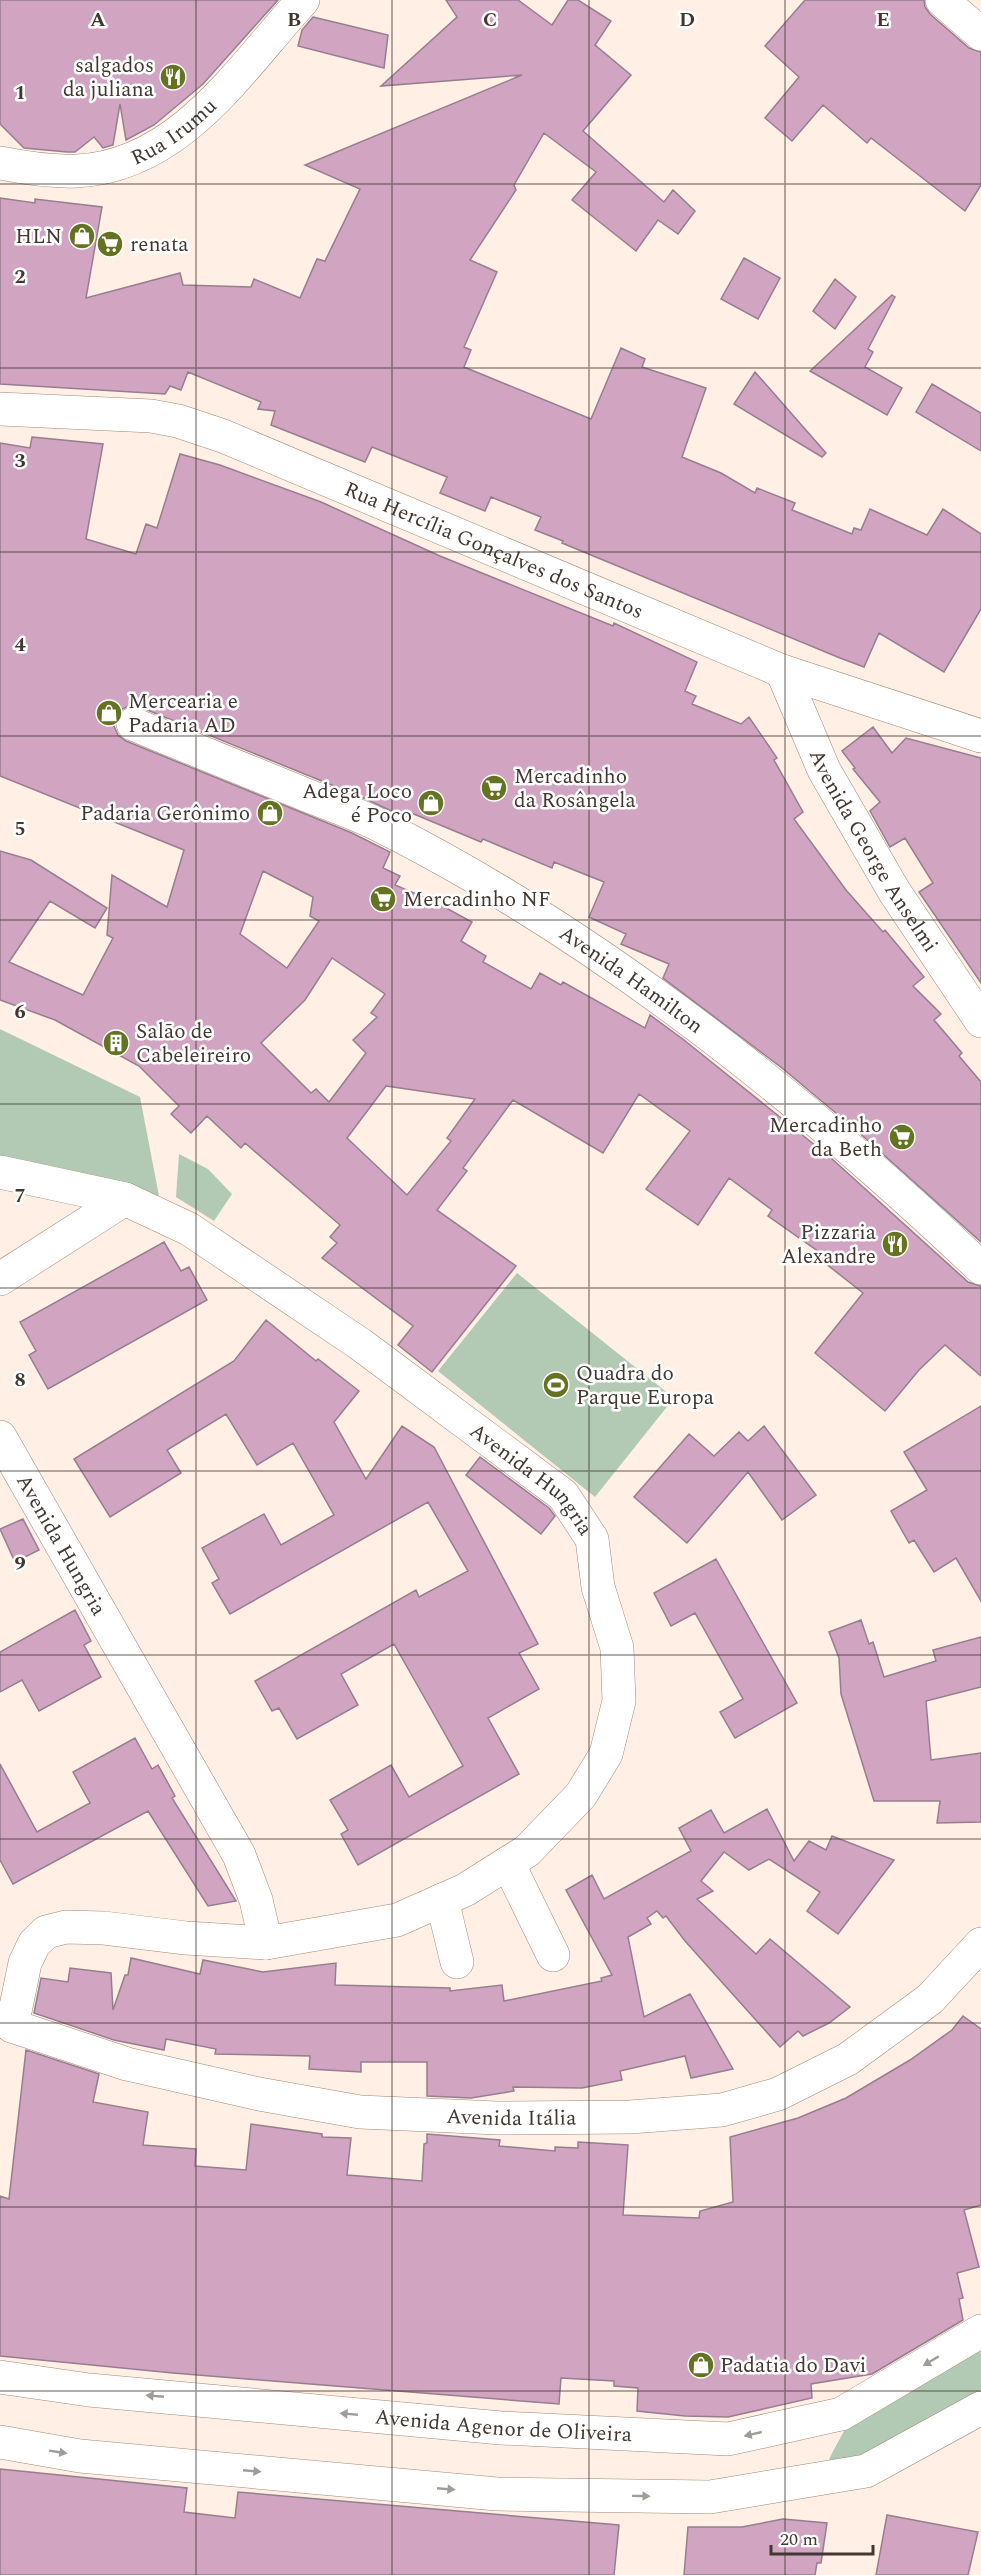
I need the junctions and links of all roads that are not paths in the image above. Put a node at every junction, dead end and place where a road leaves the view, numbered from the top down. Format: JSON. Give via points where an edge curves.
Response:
{"nodes":[{"id":1,"x":303,"y":0,"type":"edge"},
{"id":2,"x":942,"y":0,"type":"edge"},
{"id":3,"x":981,"y":34,"type":"edge"},
{"id":4,"x":0,"y":163,"type":"edge"},
{"id":5,"x":0,"y":409,"type":"edge"},
{"id":6,"x":782,"y":671,"type":"junction"},
{"id":7,"x":133,"y":724,"type":"dead end"},
{"id":8,"x":981,"y":736,"type":"edge"},
{"id":9,"x":981,"y":1021,"type":"edge"},
{"id":10,"x":0,"y":1172,"type":"edge"},
{"id":11,"x":125,"y":1199,"type":"junction"},
{"id":12,"x":981,"y":1268,"type":"edge"},
{"id":13,"x":0,"y":1279,"type":"edge"},
{"id":14,"x":0,"y":1437,"type":"edge"},
{"id":15,"x":508,"y":1863,"type":"junction"},
{"id":16,"x":441,"y":1900,"type":"junction"},
{"id":17,"x":266,"y":1942,"type":"junction"},
{"id":18,"x":981,"y":1944,"type":"edge"},
{"id":19,"x":553,"y":1955,"type":"dead end"},
{"id":20,"x":457,"y":1962,"type":"dead end"},
{"id":21,"x":6,"y":2022,"type":"edge"},
{"id":22,"x":981,"y":2331,"type":"edge"},
{"id":23,"x":0,"y":2377,"type":"edge"},
{"id":24,"x":981,"y":2408,"type":"edge"},
{"id":25,"x":0,"y":2442,"type":"edge"}],
"edges":[{"from":1,"to":4,"type":"street","name":"Rua Irumu","via":[[207,110],[157,148],[108,166],[77,171]]},
{"from":2,"to":3,"type":"street"},
{"from":5,"to":6,"type":"street","name":"Rua Hercília Gonçalves dos Santos","via":[[151,416],[178,421]]},
{"from":6,"to":8,"type":"street","name":"Rua Hercília Gonçalves dos Santos"},
{"from":6,"to":9,"type":"street","name":"Avenida George Anselmi","via":[[824,770],[894,891]]},
{"from":7,"to":12,"type":"street","name":"Avenida Hamilton","via":[[376,824],[484,881],[581,944],[732,1053],[911,1202]]},
{"from":10,"to":11,"type":"street","name":"Avenida Hungria"},
{"from":11,"to":13,"type":"street"},
{"from":11,"to":15,"type":"street","name":"Avenida Hungria","via":[[189,1229],[437,1400],[563,1495],[592,1539],[598,1587],[617,1648],[619,1701],[606,1754],[581,1795],[527,1851]]},
{"from":14,"to":17,"type":"street","name":"Avenida Hungria","via":[[239,1855]]},
{"from":15,"to":16,"type":"street","name":"Avenida Hungria"},
{"from":15,"to":19,"type":"street"},
{"from":16,"to":17,"type":"street","name":"Avenida Hungria","via":[[397,1920]]},
{"from":16,"to":20,"type":"street"},
{"from":17,"to":21,"type":"street","name":"Avenida Hungria","via":[[104,1928],[66,1927],[46,1932],[34,1944],[25,1963]]},
{"from":18,"to":21,"type":"street","name":"Avenida Itália","via":[[930,1999],[848,2059],[778,2094],[722,2110],[630,2117],[497,2118],[360,2112],[127,2064]]},
{"from":22,"to":23,"type":"street","name":"Avenida Agenor de Oliveira","one_way":true,"via":[[841,2414],[728,2439],[501,2428],[89,2390]]},
{"from":25,"to":24,"type":"street","one_way":true,"via":[[80,2456],[497,2494],[710,2497],[866,2471]]}]}
